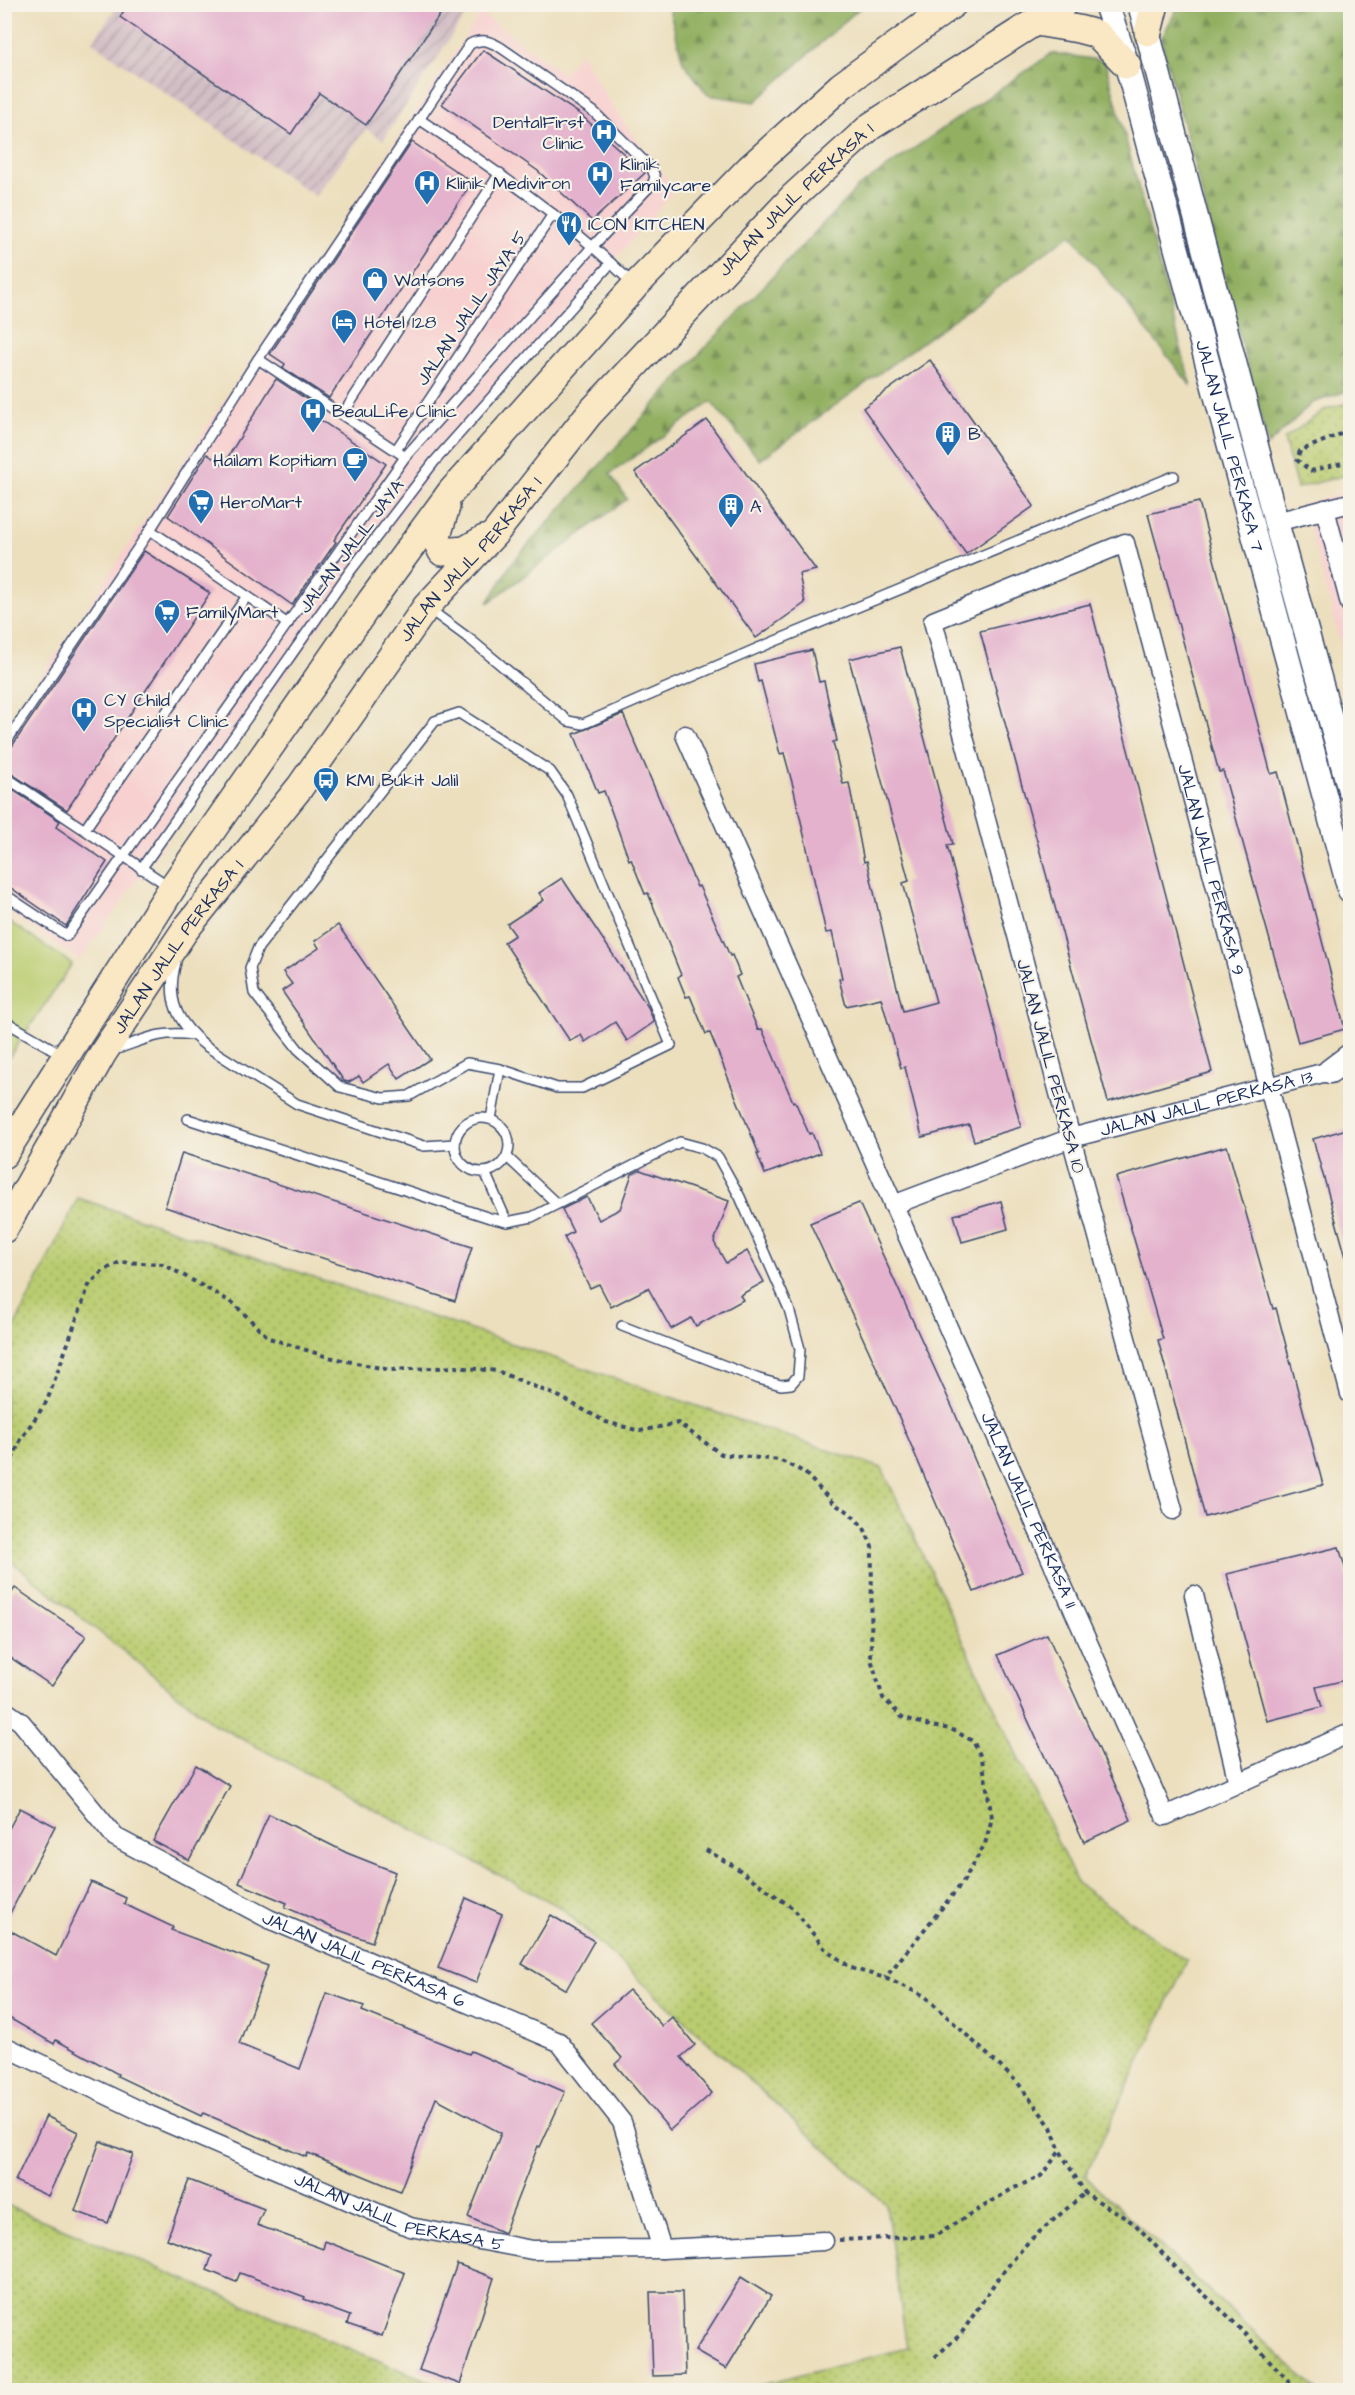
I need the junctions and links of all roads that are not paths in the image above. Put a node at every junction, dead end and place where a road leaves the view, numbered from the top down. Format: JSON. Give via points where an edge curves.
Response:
{"nodes":[{"id":1,"x":953,"y":4,"type":"edge"},
{"id":2,"x":1063,"y":4,"type":"edge"},
{"id":3,"x":1106,"y":4,"type":"edge"},
{"id":4,"x":1140,"y":4,"type":"edge"},
{"id":5,"x":1155,"y":4,"type":"edge"},
{"id":6,"x":1036,"y":22,"type":"junction"},
{"id":7,"x":1148,"y":32,"type":"junction"},
{"id":8,"x":1127,"y":65,"type":"junction"},
{"id":9,"x":419,"y":119,"type":"junction"},
{"id":10,"x":500,"y":173,"type":"junction"},
{"id":11,"x":553,"y":214,"type":"junction"},
{"id":12,"x":593,"y":246,"type":"junction"},
{"id":13,"x":611,"y":263,"type":"junction"},
{"id":14,"x":635,"y":286,"type":"junction"},
{"id":15,"x":258,"y":359,"type":"junction"},
{"id":16,"x":343,"y":414,"type":"junction"},
{"id":17,"x":396,"y":450,"type":"junction"},
{"id":18,"x":405,"y":457,"type":"junction"},
{"id":19,"x":1174,"y":476,"type":"dead end"},
{"id":20,"x":451,"y":492,"type":"junction"},
{"id":21,"x":1350,"y":503,"type":"edge"},
{"id":22,"x":1324,"y":509,"type":"junction"},
{"id":23,"x":1276,"y":522,"type":"junction"},
{"id":24,"x":150,"y":530,"type":"junction"},
{"id":25,"x":496,"y":532,"type":"junction"},
{"id":26,"x":1348,"y":582,"type":"edge"},
{"id":27,"x":247,"y":596,"type":"junction"},
{"id":28,"x":1350,"y":604,"type":"edge"},
{"id":29,"x":426,"y":607,"type":"junction"},
{"id":30,"x":933,"y":621,"type":"joint"},
{"id":31,"x":288,"y":624,"type":"junction"},
{"id":32,"x":685,"y":735,"type":"dead end"},
{"id":33,"x":4,"y":745,"type":"edge"},
{"id":34,"x":4,"y":776,"type":"edge"},
{"id":35,"x":1350,"y":790,"type":"edge"},
{"id":36,"x":85,"y":829,"type":"junction"},
{"id":37,"x":125,"y":856,"type":"junction"},
{"id":38,"x":141,"y":869,"type":"junction"},
{"id":39,"x":172,"y":888,"type":"junction"},
{"id":40,"x":1350,"y":890,"type":"edge"},
{"id":41,"x":4,"y":894,"type":"edge"},
{"id":42,"x":185,"y":930,"type":"junction"},
{"id":43,"x":4,"y":1025,"type":"edge"},
{"id":44,"x":192,"y":1035,"type":"junction"},
{"id":45,"x":104,"y":1053,"type":"junction"},
{"id":46,"x":65,"y":1056,"type":"junction"},
{"id":47,"x":1350,"y":1056,"type":"edge"},
{"id":48,"x":501,"y":1069,"type":"junction"},
{"id":49,"x":1344,"y":1072,"type":"edge"},
{"id":50,"x":1269,"y":1087,"type":"junction"},
{"id":51,"x":31,"y":1110,"type":"junction"},
{"id":52,"x":188,"y":1119,"type":"dead end"},
{"id":53,"x":491,"y":1119,"type":"junction"},
{"id":54,"x":4,"y":1125,"type":"edge"},
{"id":55,"x":1071,"y":1138,"type":"junction"},
{"id":56,"x":455,"y":1144,"type":"junction"},
{"id":57,"x":4,"y":1154,"type":"edge"},
{"id":58,"x":507,"y":1157,"type":"junction"},
{"id":59,"x":485,"y":1172,"type":"junction"},
{"id":60,"x":13,"y":1194,"type":"edge"},
{"id":61,"x":557,"y":1204,"type":"junction"},
{"id":62,"x":893,"y":1205,"type":"junction"},
{"id":63,"x":507,"y":1222,"type":"junction"},
{"id":64,"x":5,"y":1228,"type":"edge"},
{"id":65,"x":622,"y":1326,"type":"dead end"},
{"id":66,"x":1350,"y":1394,"type":"edge"},
{"id":67,"x":1173,"y":1510,"type":"dead end"},
{"id":68,"x":1194,"y":1595,"type":"dead end"},
{"id":69,"x":4,"y":1710,"type":"edge"},
{"id":70,"x":1350,"y":1732,"type":"edge"},
{"id":71,"x":1238,"y":1783,"type":"junction"},
{"id":72,"x":4,"y":2046,"type":"edge"},
{"id":73,"x":824,"y":2241,"type":"road end"},
{"id":74,"x":662,"y":2249,"type":"junction"}],
"edges":[{"from":1,"to":14,"type":"main road","name":"JALAN JALIL PERKASA 1","via":[[841,86],[750,168]]},
{"from":2,"to":6,"type":"main road","name":"JALAN JALIL PERKASA 1"},
{"from":3,"to":8,"type":"street","name":"JALAN JALIL PERKASA 7"},
{"from":4,"to":7,"type":"street","name":"JALAN JALIL PERKASA 7"},
{"from":5,"to":7,"type":"main road"},
{"from":6,"to":8,"type":"main road","via":[[1097,34]]},
{"from":6,"to":25,"type":"main road","name":"JALAN JALIL PERKASA 1","via":[[871,126],[794,196],[589,414]]},
{"from":7,"to":23,"type":"street","name":"JALAN JALIL PERKASA 7"},
{"from":8,"to":40,"type":"street","name":"JALAN JALIL PERKASA 7"},
{"from":9,"to":10,"type":"lane"},
{"from":9,"to":12,"type":"lane","via":[[470,44],[480,39],[500,47],[594,112],[655,177]]},
{"from":9,"to":15,"type":"lane"},
{"from":10,"to":11,"type":"lane"},
{"from":10,"to":16,"type":"lane"},
{"from":11,"to":12,"type":"lane"},
{"from":11,"to":17,"type":"lane","name":"JALAN JALIL JAYA 5"},
{"from":12,"to":13,"type":"lane"},
{"from":12,"to":18,"type":"lane"},
{"from":13,"to":14,"type":"lane"},
{"from":13,"to":38,"type":"lane","name":"JALAN JALIL JAYA","via":[[434,462],[348,574]]},
{"from":14,"to":20,"type":"main road","name":"JALAN JALIL PERKASA 1"},
{"from":15,"to":16,"type":"lane"},
{"from":15,"to":24,"type":"lane"},
{"from":16,"to":17,"type":"lane"},
{"from":17,"to":18,"type":"lane"},
{"from":18,"to":31,"type":"lane"},
{"from":19,"to":29,"type":"lane","via":[[583,724],[568,722]]},
{"from":20,"to":25,"type":"main road","via":[[436,539],[442,552],[465,550]]},
{"from":20,"to":39,"type":"main road","name":"JALAN JALIL PERKASA 1"},
{"from":21,"to":22,"type":"street"},
{"from":22,"to":23,"type":"street"},
{"from":22,"to":26,"type":"street"},
{"from":23,"to":35,"type":"street","name":"JALAN JALIL PERKASA 7"},
{"from":24,"to":27,"type":"lane"},
{"from":24,"to":33,"type":"lane"},
{"from":25,"to":29,"type":"main road","name":"JALAN JALIL PERKASA 1"},
{"from":26,"to":28,"type":"street"},
{"from":27,"to":31,"type":"lane"},
{"from":27,"to":36,"type":"lane"},
{"from":29,"to":42,"type":"main road","name":"JALAN JALIL PERKASA 1","via":[[300,787]]},
{"from":30,"to":50,"type":"street","name":"JALAN JALIL PERKASA 9","via":[[1125,543]]},
{"from":30,"to":55,"type":"street","name":"JALAN JALIL PERKASA 10"},
{"from":31,"to":37,"type":"lane"},
{"from":32,"to":62,"type":"street","name":"JALAN JALIL PERKASA 11"},
{"from":34,"to":36,"type":"lane"},
{"from":36,"to":37,"type":"lane"},
{"from":37,"to":38,"type":"lane"},
{"from":37,"to":41,"type":"lane","via":[[67,936]]},
{"from":38,"to":39,"type":"lane"},
{"from":39,"to":46,"type":"main road","name":"JALAN JALIL PERKASA 1"},
{"from":42,"to":44,"type":"lane","via":[[172,978],[179,1019]]},
{"from":42,"to":45,"type":"main road","name":"JALAN JALIL PERKASA 1"},
{"from":43,"to":46,"type":"lane"},
{"from":44,"to":45,"type":"lane","via":[[159,1034]]},
{"from":44,"to":56,"type":"lane","via":[[297,1104],[424,1146]]},
{"from":45,"to":60,"type":"main road","name":"JALAN JALIL PERKASA 1"},
{"from":46,"to":51,"type":"main road","name":"JALAN JALIL PERKASA 1"},
{"from":47,"to":49,"type":"street"},
{"from":48,"to":48,"type":"lane","via":[[557,1088],[582,1088],[671,1045],[567,795],[550,771],[459,712],[435,721],[258,948],[250,968],[254,993],[298,1049],[340,1087],[383,1098],[409,1096],[468,1063]]},
{"from":48,"to":53,"type":"lane"},
{"from":49,"to":50,"type":"street","name":"JALAN JALIL PERKASA 13"},
{"from":50,"to":55,"type":"street","name":"JALAN JALIL PERKASA 13"},
{"from":50,"to":66,"type":"street","name":"JALAN JALIL PERKASA 9"},
{"from":51,"to":54,"type":"main road"},
{"from":51,"to":57,"type":"main road","name":"JALAN JALIL PERKASA 1"},
{"from":52,"to":63,"type":"lane"},
{"from":53,"to":56,"type":"lane","via":[[474,1118],[466,1122]]},
{"from":53,"to":58,"type":"lane","via":[[506,1130]]},
{"from":55,"to":62,"type":"street","name":"JALAN JALIL PERKASA 13"},
{"from":55,"to":67,"type":"street","name":"JALAN JALIL PERKASA 10"},
{"from":56,"to":59,"type":"lane","via":[[456,1153],[467,1168]]},
{"from":58,"to":59,"type":"lane","via":[[494,1170]]},
{"from":58,"to":61,"type":"lane"},
{"from":59,"to":63,"type":"lane"},
{"from":60,"to":64,"type":"main road","name":"JALAN JALIL PERKASA 1"},
{"from":61,"to":63,"type":"lane","via":[[532,1217]]},
{"from":61,"to":65,"type":"lane","via":[[680,1142],[717,1156],[740,1197],[789,1309],[800,1349],[798,1376],[791,1384],[770,1382]]},
{"from":62,"to":71,"type":"street","name":"JALAN JALIL PERKASA 11","via":[[1165,1816]]},
{"from":68,"to":71,"type":"street"},
{"from":69,"to":74,"type":"street","name":"JALAN JALIL PERKASA 6","via":[[21,1722],[115,1837],[269,1919],[559,2042],[622,2122]]},
{"from":70,"to":71,"type":"street"},
{"from":72,"to":74,"type":"street","name":"JALAN JALIL PERKASA 5","via":[[149,2115],[410,2227],[532,2250]]},
{"from":73,"to":74,"type":"street","name":"JALAN JALIL PERKASA 5"}]}
